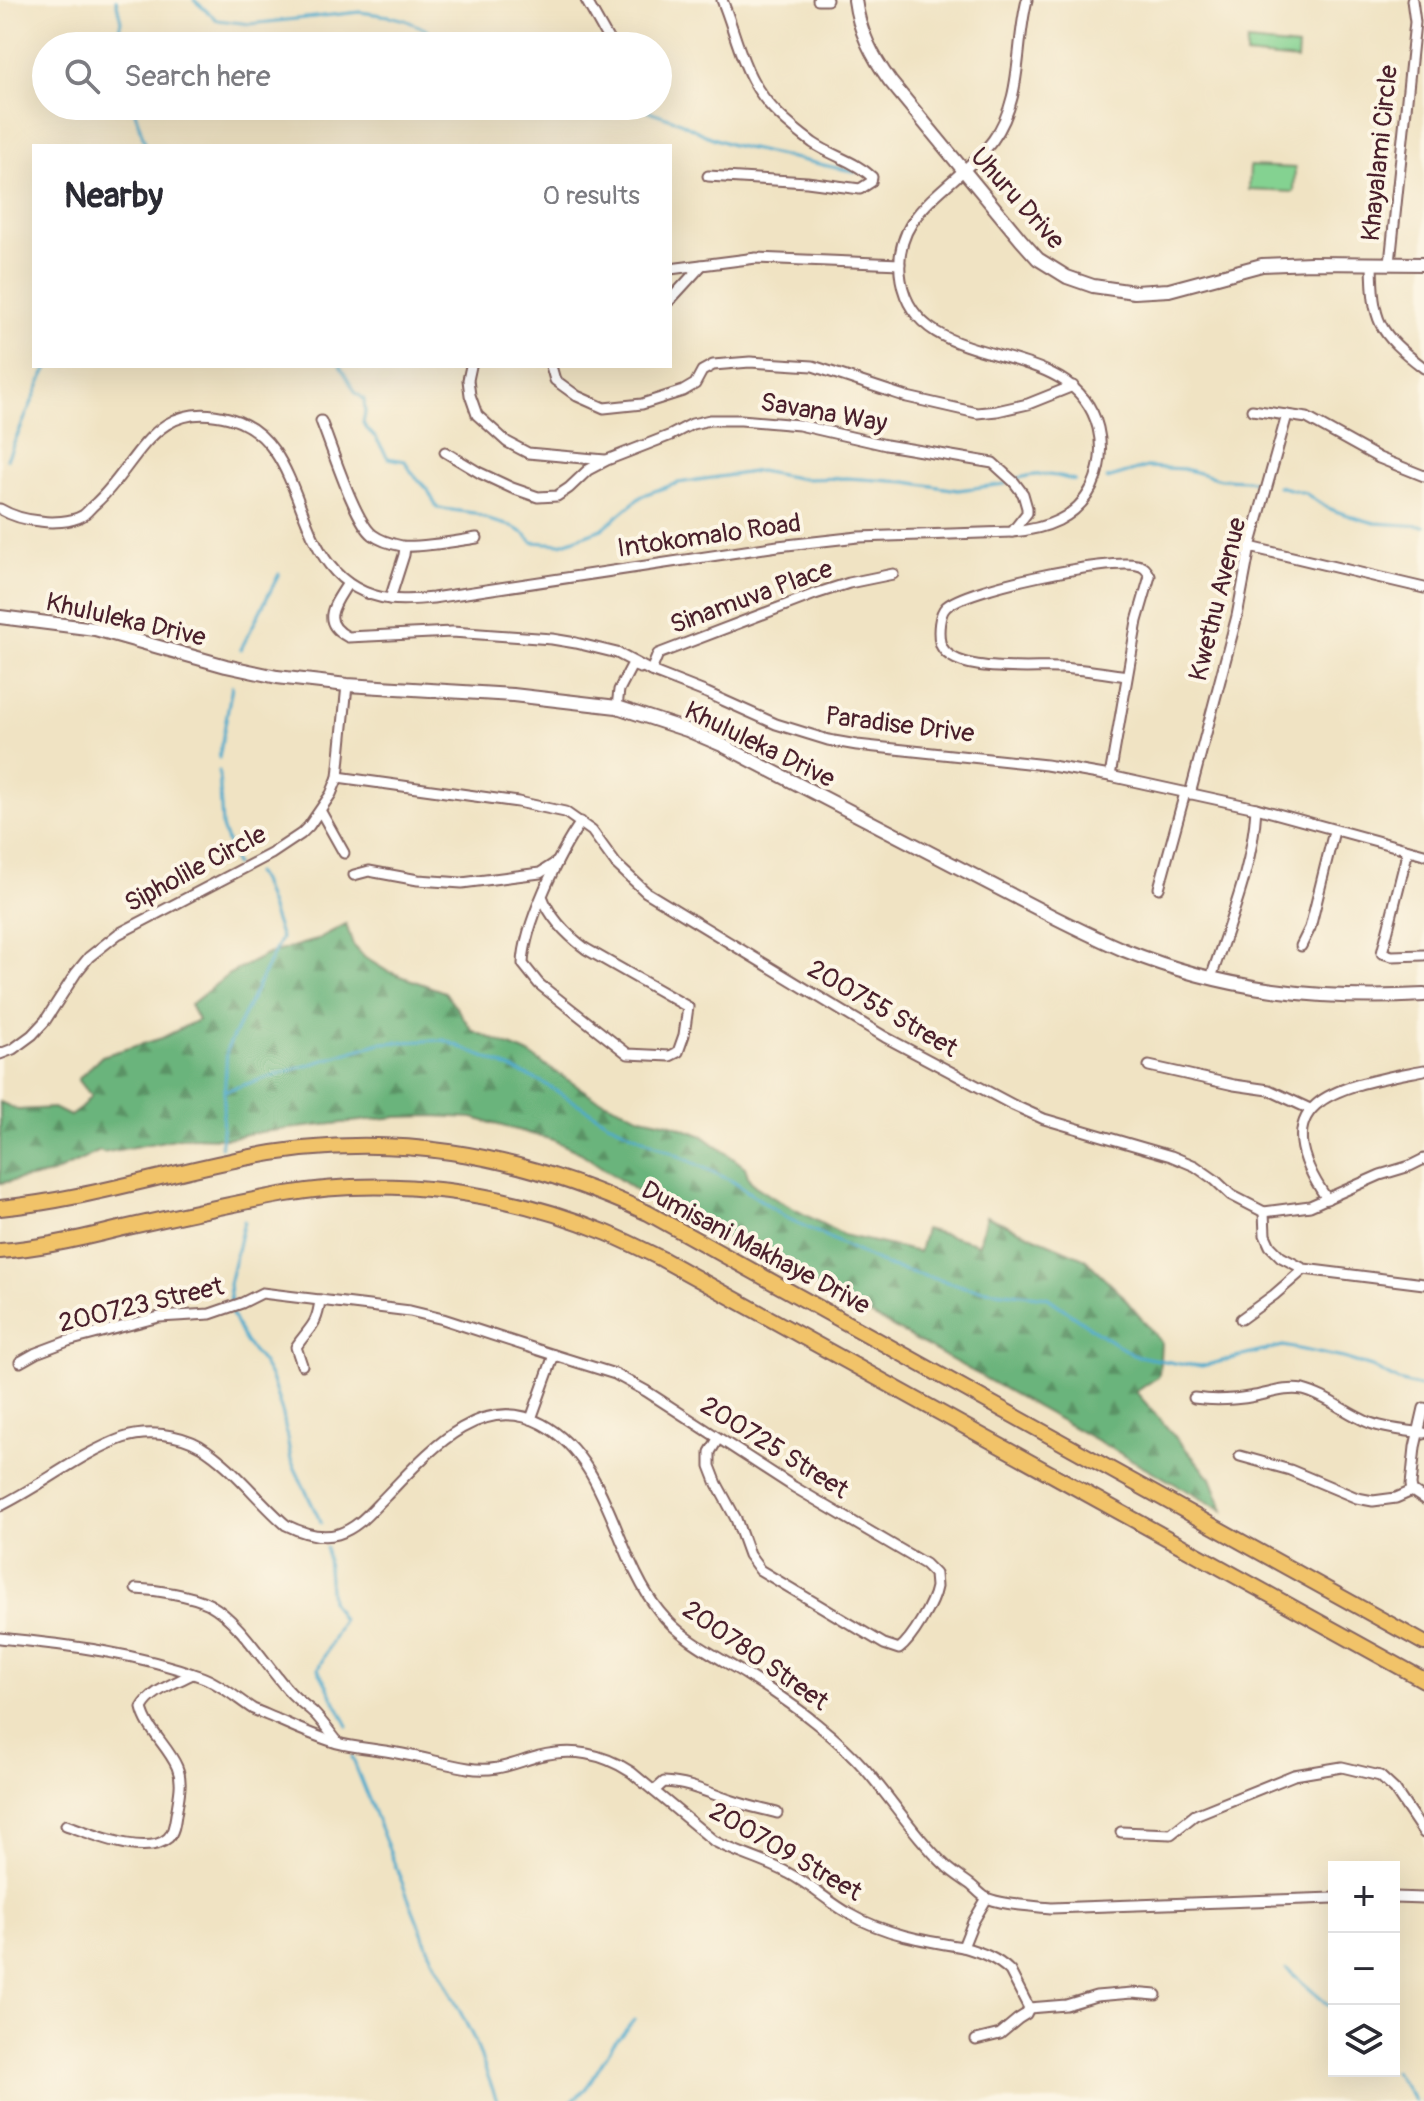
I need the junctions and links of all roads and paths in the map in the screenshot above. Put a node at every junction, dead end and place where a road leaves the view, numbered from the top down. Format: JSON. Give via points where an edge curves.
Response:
{"nodes":[{"id":1,"x":586,"y":0,"type":"edge"},
{"id":2,"x":722,"y":0,"type":"edge"},
{"id":3,"x":818,"y":0,"type":"edge"},
{"id":4,"x":827,"y":0,"type":"edge"},
{"id":5,"x":855,"y":0,"type":"edge"},
{"id":6,"x":1412,"y":0,"type":"edge"},
{"id":7,"x":1024,"y":1,"type":"edge"},
{"id":8,"x":604,"y":32,"type":"edge"},
{"id":9,"x":963,"y":170,"type":"junction"},
{"id":10,"x":708,"y":176,"type":"dead end"},
{"id":11,"x":1372,"y":263,"type":"junction"},
{"id":12,"x":1390,"y":263,"type":"junction"},
{"id":13,"x":900,"y":264,"type":"junction"},
{"id":14,"x":1424,"y":264,"type":"edge"},
{"id":15,"x":702,"y":265,"type":"junction"},
{"id":16,"x":672,"y":269,"type":"edge"},
{"id":17,"x":672,"y":298,"type":"edge"},
{"id":18,"x":471,"y":368,"type":"edge"},
{"id":19,"x":552,"y":368,"type":"edge"},
{"id":20,"x":1424,"y":368,"type":"edge"},
{"id":21,"x":1073,"y":386,"type":"junction"},
{"id":22,"x":1252,"y":410,"type":"dead end"},
{"id":23,"x":1287,"y":415,"type":"junction"},
{"id":24,"x":321,"y":421,"type":"dead end"},
{"id":25,"x":445,"y":452,"type":"dead end"},
{"id":26,"x":607,"y":460,"type":"junction"},
{"id":27,"x":1424,"y":476,"type":"edge"},
{"id":28,"x":0,"y":509,"type":"edge"},
{"id":29,"x":1012,"y":532,"type":"junction"},
{"id":30,"x":477,"y":538,"type":"dead end"},
{"id":31,"x":405,"y":547,"type":"junction"},
{"id":32,"x":1250,"y":547,"type":"junction"},
{"id":33,"x":893,"y":574,"type":"dead end"},
{"id":34,"x":348,"y":583,"type":"junction"},
{"id":35,"x":1424,"y":588,"type":"edge"},
{"id":36,"x":390,"y":599,"type":"junction"},
{"id":37,"x":0,"y":617,"type":"edge"},
{"id":38,"x":651,"y":671,"type":"junction"},
{"id":39,"x":1127,"y":676,"type":"junction"},
{"id":40,"x":347,"y":685,"type":"junction"},
{"id":41,"x":617,"y":707,"type":"junction"},
{"id":42,"x":1110,"y":776,"type":"junction"},
{"id":43,"x":338,"y":777,"type":"junction"},
{"id":44,"x":1188,"y":794,"type":"junction"},
{"id":45,"x":1256,"y":808,"type":"junction"},
{"id":46,"x":321,"y":812,"type":"junction"},
{"id":47,"x":581,"y":822,"type":"junction"},
{"id":48,"x":1334,"y":831,"type":"junction"},
{"id":49,"x":1408,"y":850,"type":"junction"},
{"id":50,"x":344,"y":853,"type":"dead end"},
{"id":51,"x":1424,"y":854,"type":"edge"},
{"id":52,"x":559,"y":861,"type":"junction"},
{"id":53,"x":354,"y":875,"type":"dead end"},
{"id":54,"x":1159,"y":888,"type":"dead end"},
{"id":55,"x":542,"y":896,"type":"junction"},
{"id":56,"x":1301,"y":946,"type":"dead end"},
{"id":57,"x":1424,"y":955,"type":"edge"},
{"id":58,"x":1211,"y":978,"type":"junction"},
{"id":59,"x":1424,"y":995,"type":"edge"},
{"id":60,"x":0,"y":1054,"type":"edge"},
{"id":61,"x":1149,"y":1066,"type":"dead end"},
{"id":62,"x":1424,"y":1070,"type":"edge"},
{"id":63,"x":1310,"y":1109,"type":"junction"},
{"id":64,"x":1424,"y":1159,"type":"edge"},
{"id":65,"x":1327,"y":1199,"type":"junction"},
{"id":66,"x":0,"y":1208,"type":"edge"},
{"id":67,"x":1264,"y":1212,"type":"junction"},
{"id":68,"x":0,"y":1251,"type":"edge"},
{"id":69,"x":1304,"y":1269,"type":"junction"},
{"id":70,"x":1424,"y":1284,"type":"edge"},
{"id":71,"x":320,"y":1300,"type":"junction"},
{"id":72,"x":1241,"y":1319,"type":"dead end"},
{"id":73,"x":554,"y":1355,"type":"junction"},
{"id":74,"x":20,"y":1362,"type":"dead end"},
{"id":75,"x":302,"y":1365,"type":"dead end"},
{"id":76,"x":1194,"y":1398,"type":"dead end"},
{"id":77,"x":1424,"y":1408,"type":"edge"},
{"id":78,"x":531,"y":1419,"type":"junction"},
{"id":79,"x":1422,"y":1433,"type":"edge"},
{"id":80,"x":718,"y":1439,"type":"junction"},
{"id":81,"x":1240,"y":1456,"type":"dead end"},
{"id":82,"x":1412,"y":1491,"type":"junction"},
{"id":83,"x":1424,"y":1499,"type":"edge"},
{"id":84,"x":0,"y":1506,"type":"edge"},
{"id":85,"x":136,"y":1589,"type":"dead end"},
{"id":86,"x":0,"y":1638,"type":"edge"},
{"id":87,"x":1424,"y":1643,"type":"edge"},
{"id":88,"x":192,"y":1674,"type":"junction"},
{"id":89,"x":1424,"y":1680,"type":"edge"},
{"id":90,"x":339,"y":1743,"type":"junction"},
{"id":91,"x":654,"y":1791,"type":"junction"},
{"id":92,"x":777,"y":1813,"type":"dead end"},
{"id":93,"x":66,"y":1825,"type":"dead end"},
{"id":94,"x":1121,"y":1832,"type":"dead end"},
{"id":95,"x":1424,"y":1833,"type":"edge"},
{"id":96,"x":1400,"y":1897,"type":"edge"},
{"id":97,"x":987,"y":1898,"type":"junction"},
{"id":98,"x":1328,"y":1898,"type":"edge"},
{"id":99,"x":1424,"y":1898,"type":"edge"},
{"id":100,"x":963,"y":1947,"type":"junction"},
{"id":101,"x":1156,"y":1995,"type":"dead end"},
{"id":102,"x":1029,"y":2008,"type":"junction"},
{"id":103,"x":976,"y":2040,"type":"dead end"}],
"edges":[{"from":1,"to":8,"type":"street"},
{"from":2,"to":10,"type":"street","via":[[752,80],[776,111],[818,146],[872,177],[860,189]]},
{"from":3,"to":4,"type":"street"},
{"from":5,"to":9,"type":"street","name":"Uhuru Drive","via":[[876,62]]},
{"from":6,"to":12,"type":"street","name":"Khayalami Circle","via":[[1415,22]]},
{"from":7,"to":9,"type":"street","via":[[1008,112],[994,139]]},
{"from":9,"to":11,"type":"street","name":"Uhuru Drive","via":[[1038,259],[1093,286],[1152,292],[1262,265]]},
{"from":9,"to":13,"type":"street","name":"Intokomalo Road","via":[[920,210],[901,241]]},
{"from":11,"to":12,"type":"street","name":"Uhuru Drive"},
{"from":11,"to":20,"type":"street","via":[[1379,322],[1389,338]]},
{"from":12,"to":14,"type":"street","name":"Uhuru Drive"},
{"from":13,"to":15,"type":"street","via":[[756,258]]},
{"from":13,"to":21,"type":"street","name":"Intokomalo Road","via":[[906,295],[934,331],[1037,366]]},
{"from":15,"to":16,"type":"street"},
{"from":15,"to":17,"type":"street"},
{"from":18,"to":26,"type":"street","via":[[470,395],[477,415],[507,442],[528,453]]},
{"from":19,"to":21,"type":"street","via":[[555,380],[604,408],[642,404],[683,391],[713,365],[750,362],[813,366],[977,413],[1028,404]]},
{"from":21,"to":29,"type":"street","name":"Intokomalo Road","via":[[1096,421],[1100,469],[1085,499],[1057,523]]},
{"from":22,"to":23,"type":"street"},
{"from":23,"to":27,"type":"street","via":[[1307,418]]},
{"from":23,"to":32,"type":"street","name":"Kwethu Avenue"},
{"from":24,"to":31,"type":"street","via":[[366,528],[385,542]]},
{"from":25,"to":26,"type":"street","name":"Savana Way","via":[[538,497],[557,496]]},
{"from":26,"to":29,"type":"street","name":"Savana Way","via":[[710,420],[799,425],[993,463],[1014,482],[1027,508]]},
{"from":28,"to":34,"type":"street","name":"Intokomalo Road","via":[[51,523],[81,516],[164,426],[194,416],[229,418],[255,431],[282,460],[318,548]]},
{"from":29,"to":36,"type":"street","name":"Intokomalo Road","via":[[858,537],[433,598]]},
{"from":30,"to":31,"type":"street"},
{"from":31,"to":36,"type":"street"},
{"from":32,"to":35,"type":"street"},
{"from":32,"to":44,"type":"street","name":"Kwethu Avenue","via":[[1237,616]]},
{"from":33,"to":38,"type":"street","name":"Sinamuva Place","via":[[815,594],[658,654]]},
{"from":34,"to":36,"type":"street","name":"Intokomalo Road"},
{"from":34,"to":38,"type":"street","name":"Paradise Drive","via":[[331,619],[348,637],[452,632],[552,639],[617,653]]},
{"from":37,"to":40,"type":"street","name":"Khululeka Drive","via":[[95,629],[226,666]]},
{"from":38,"to":41,"type":"street","name":"Sinamuva Place","via":[[632,665]]},
{"from":38,"to":42,"type":"street","name":"Paradise Drive","via":[[828,740]]},
{"from":39,"to":39,"type":"street","via":[[957,660],[940,643],[941,615],[957,600],[1042,574],[1139,565],[1150,576]]},
{"from":39,"to":42,"type":"street"},
{"from":40,"to":41,"type":"street","name":"Khululeka Drive"},
{"from":40,"to":43,"type":"street","name":"Sipholile Circle"},
{"from":41,"to":58,"type":"street","name":"Khululeka Drive","via":[[722,745],[1104,941]]},
{"from":42,"to":44,"type":"street","name":"Paradise Drive"},
{"from":43,"to":46,"type":"street","name":"Sipholile Circle"},
{"from":43,"to":47,"type":"street","name":"200755 Street","via":[[549,807]]},
{"from":44,"to":45,"type":"street","name":"Paradise Drive"},
{"from":44,"to":54,"type":"street","name":"Kwethu Avenue"},
{"from":45,"to":48,"type":"street","name":"Paradise Drive"},
{"from":45,"to":58,"type":"street","via":[[1247,865]]},
{"from":46,"to":50,"type":"street"},
{"from":46,"to":60,"type":"street","name":"Sipholile Circle","via":[[271,854],[118,934],[89,957],[32,1035]]},
{"from":47,"to":52,"type":"street"},
{"from":47,"to":67,"type":"street","name":"200755 Street","via":[[646,892],[885,1037],[1023,1111],[1195,1166],[1231,1195]]},
{"from":48,"to":49,"type":"street","name":"Paradise Drive"},
{"from":48,"to":56,"type":"street"},
{"from":49,"to":51,"type":"street","name":"Paradise Drive"},
{"from":49,"to":57,"type":"street","via":[[1382,953]]},
{"from":52,"to":53,"type":"street","via":[[540,873],[462,883],[369,871]]},
{"from":52,"to":55,"type":"street"},
{"from":55,"to":55,"type":"street","via":[[523,959],[530,975],[628,1054],[678,1052],[688,1007],[572,939]]},
{"from":58,"to":59,"type":"street","name":"Khululeka Drive","via":[[1281,992],[1375,998]]},
{"from":61,"to":63,"type":"street","via":[[1269,1090]]},
{"from":62,"to":63,"type":"street","via":[[1350,1087]]},
{"from":63,"to":65,"type":"street","via":[[1302,1151]]},
{"from":64,"to":65,"type":"street"},
{"from":65,"to":67,"type":"street"},
{"from":66,"to":87,"type":"main road","name":"Dumisani Makhaye Drive","via":[[319,1147],[441,1151],[560,1177],[682,1232]]},
{"from":67,"to":69,"type":"street","via":[[1270,1246]]},
{"from":68,"to":89,"type":"main road","via":[[66,1243],[270,1197],[342,1187],[450,1191],[557,1215],[676,1266]]},
{"from":69,"to":70,"type":"street"},
{"from":69,"to":72,"type":"street"},
{"from":71,"to":73,"type":"street","name":"200723 Street","via":[[410,1311]]},
{"from":71,"to":74,"type":"street","name":"200723 Street","via":[[262,1293],[210,1314],[159,1317],[68,1341]]},
{"from":71,"to":75,"type":"street","via":[[313,1326],[296,1347]]},
{"from":73,"to":78,"type":"street"},
{"from":73,"to":80,"type":"street","name":"200725 Street","via":[[615,1374]]},
{"from":76,"to":79,"type":"street","via":[[1214,1401],[1302,1390],[1368,1422]]},
{"from":77,"to":79,"type":"street"},
{"from":78,"to":84,"type":"street","name":"200780 Street","via":[[497,1414],[468,1424],[363,1519],[328,1536],[286,1525],[201,1447],[171,1436],[124,1437]]},
{"from":78,"to":97,"type":"street","name":"200780 Street","via":[[556,1433],[587,1466],[633,1570],[661,1613],[705,1650],[819,1725],[864,1768],[946,1866]]},
{"from":79,"to":82,"type":"street","via":[[1415,1447]]},
{"from":80,"to":80,"type":"street","name":"200725 Street","via":[[710,1466],[760,1570],[884,1644],[899,1649],[907,1644],[936,1587],[935,1574]]},
{"from":81,"to":82,"type":"street","via":[[1365,1499],[1384,1501]]},
{"from":82,"to":83,"type":"street"},
{"from":85,"to":90,"type":"street","via":[[196,1600],[217,1610]]},
{"from":86,"to":88,"type":"street","name":"200709 Street","via":[[135,1657]]},
{"from":88,"to":90,"type":"street","name":"200709 Street","via":[[254,1709]]},
{"from":88,"to":93,"type":"street","via":[[156,1692],[142,1708],[180,1777],[169,1838],[142,1846]]},
{"from":90,"to":91,"type":"street","name":"200709 Street","via":[[491,1770],[576,1751],[616,1762]]},
{"from":91,"to":92,"type":"street","via":[[664,1782],[676,1782]]},
{"from":91,"to":100,"type":"street","name":"200709 Street","via":[[714,1841],[788,1872],[850,1914],[882,1928]]},
{"from":94,"to":95,"type":"street","via":[[1171,1834],[1195,1815],[1294,1775],[1342,1767],[1380,1776]]},
{"from":96,"to":99,"type":"street"},
{"from":97,"to":98,"type":"street","name":"200780 Street","via":[[1051,1908]]},
{"from":97,"to":100,"type":"street"},
{"from":100,"to":102,"type":"street","name":"200709 Street","via":[[1006,1966]]},
{"from":101,"to":102,"type":"street","via":[[1096,1996]]},
{"from":102,"to":103,"type":"street","via":[[1000,2034]]}]}
